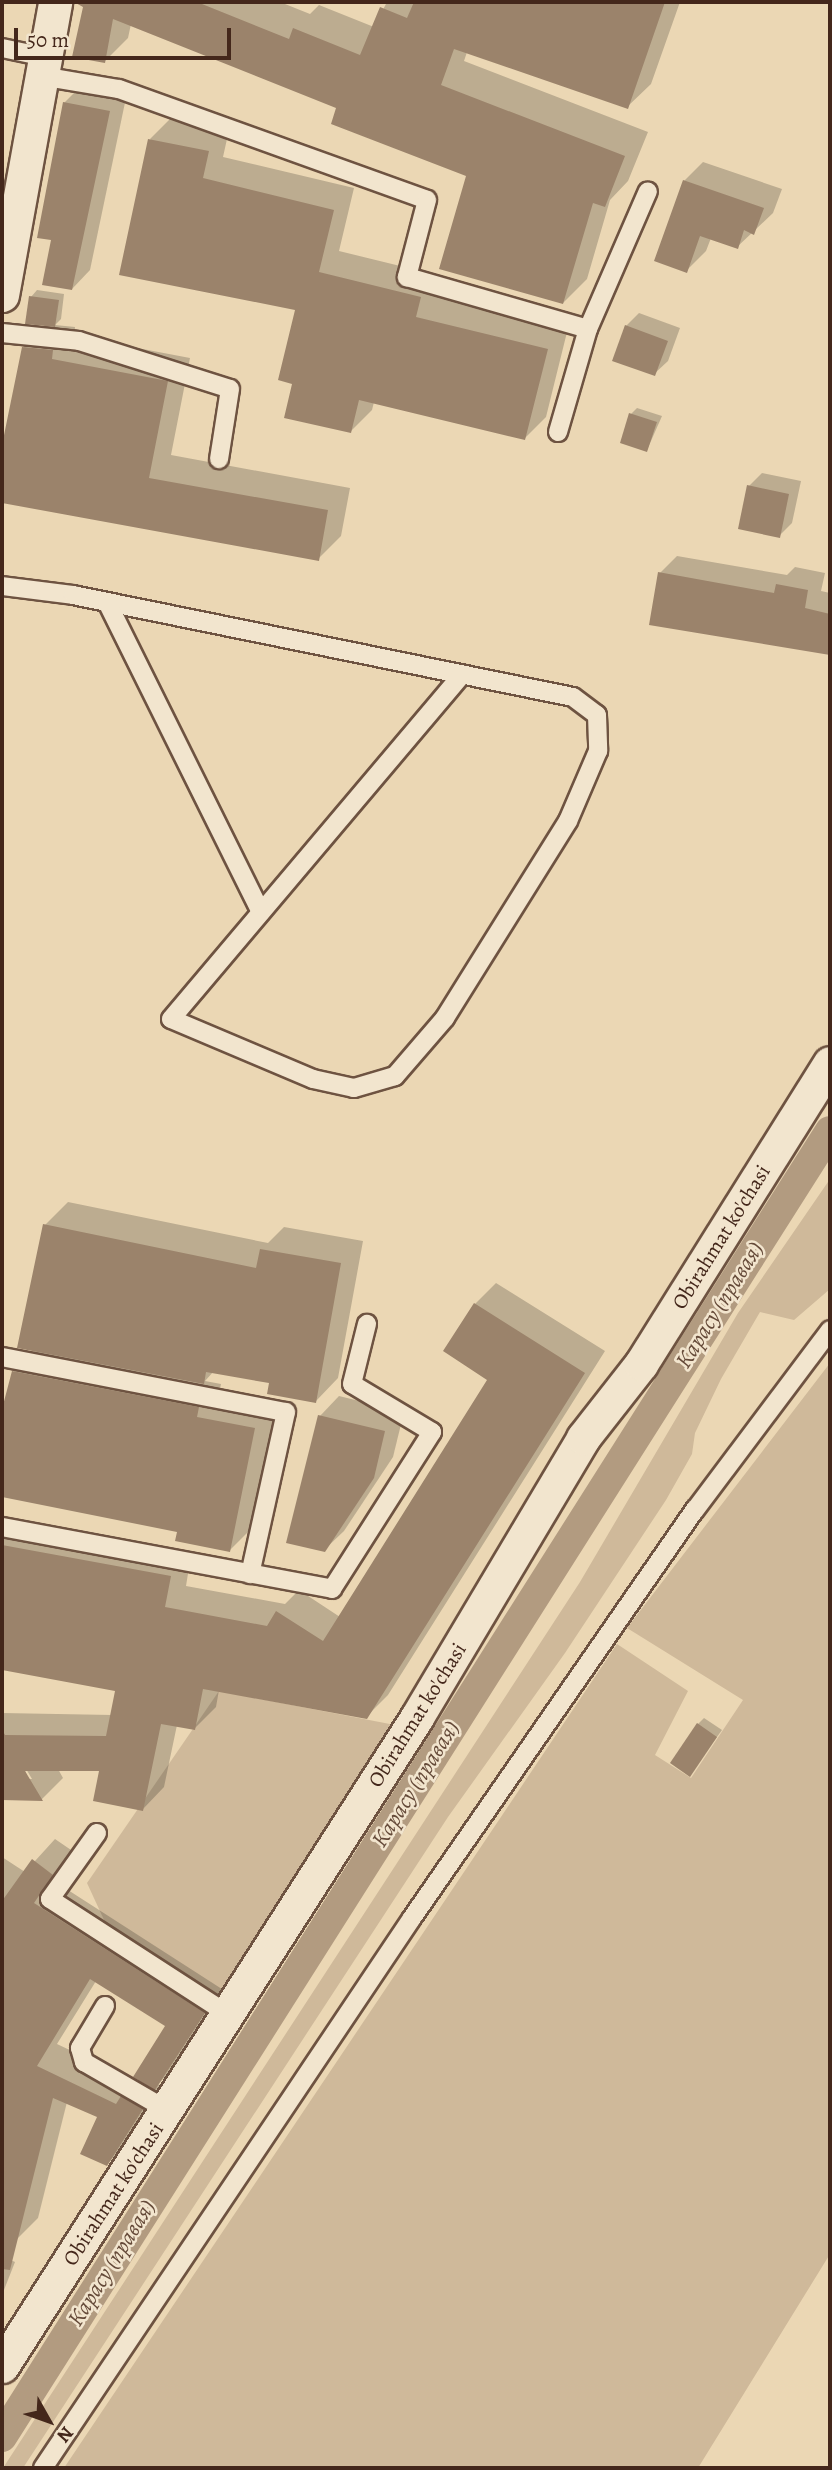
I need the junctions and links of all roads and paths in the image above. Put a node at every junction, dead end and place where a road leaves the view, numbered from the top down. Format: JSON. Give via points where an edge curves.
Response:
{"nodes":[{"id":1,"x":55,"y":2,"type":"edge"},
{"id":2,"x":2,"y":48,"type":"edge"},
{"id":3,"x":43,"y":66,"type":"junction"},
{"id":4,"x":648,"y":191,"type":"dead end"},
{"id":5,"x":2,"y":295,"type":"edge"},
{"id":6,"x":588,"y":329,"type":"junction"},
{"id":7,"x":2,"y":333,"type":"edge"},
{"id":8,"x":558,"y":432,"type":"dead end"},
{"id":9,"x":219,"y":459,"type":"dead end"},
{"id":10,"x":2,"y":586,"type":"edge"},
{"id":11,"x":107,"y":602,"type":"junction"},
{"id":12,"x":462,"y":675,"type":"junction"},
{"id":13,"x":261,"y":912,"type":"junction"},
{"id":14,"x":830,"y":1063,"type":"edge"},
{"id":15,"x":367,"y":1324,"type":"dead end"},
{"id":16,"x":830,"y":1330,"type":"edge"},
{"id":17,"x":2,"y":1357,"type":"edge"},
{"id":18,"x":2,"y":1527,"type":"edge"},
{"id":19,"x":250,"y":1574,"type":"junction"},
{"id":20,"x":97,"y":1833,"type":"dead end"},
{"id":21,"x":105,"y":2006,"type":"dead end"},
{"id":22,"x":229,"y":2015,"type":"junction"},
{"id":23,"x":167,"y":2110,"type":"junction"},
{"id":24,"x":2,"y":2366,"type":"edge"},
{"id":25,"x":43,"y":2468,"type":"edge"}],
"edges":[{"from":1,"to":3,"type":"street"},
{"from":2,"to":3,"type":"lane"},
{"from":3,"to":5,"type":"street"},
{"from":3,"to":6,"type":"lane","via":[[427,200],[407,276]]},
{"from":4,"to":6,"type":"lane"},
{"from":6,"to":8,"type":"lane"},
{"from":7,"to":9,"type":"lane","via":[[79,341],[230,390]]},
{"from":10,"to":11,"type":"lane"},
{"from":11,"to":12,"type":"lane"},
{"from":11,"to":13,"type":"lane"},
{"from":12,"to":13,"type":"lane"},
{"from":12,"to":13,"type":"lane","via":[[573,697],[597,715],[598,751],[568,821],[493,944],[445,1018],[395,1076],[354,1088],[313,1079],[171,1019]]},
{"from":14,"to":22,"type":"street","name":"Obirahmat ko'chasi","via":[[641,1364],[583,1438],[417,1717]]},
{"from":15,"to":19,"type":"lane","via":[[352,1384],[432,1432],[332,1589]]},
{"from":16,"to":25,"type":"lane","via":[[695,1510],[412,1918]]},
{"from":17,"to":19,"type":"lane","via":[[286,1412]]},
{"from":18,"to":19,"type":"lane"},
{"from":20,"to":22,"type":"lane","via":[[50,1899]]},
{"from":21,"to":23,"type":"lane","via":[[80,2048],[84,2062]]},
{"from":22,"to":23,"type":"street","name":"Obirahmat ko'chasi"},
{"from":23,"to":24,"type":"street","name":"Obirahmat ko'chasi"}]}
